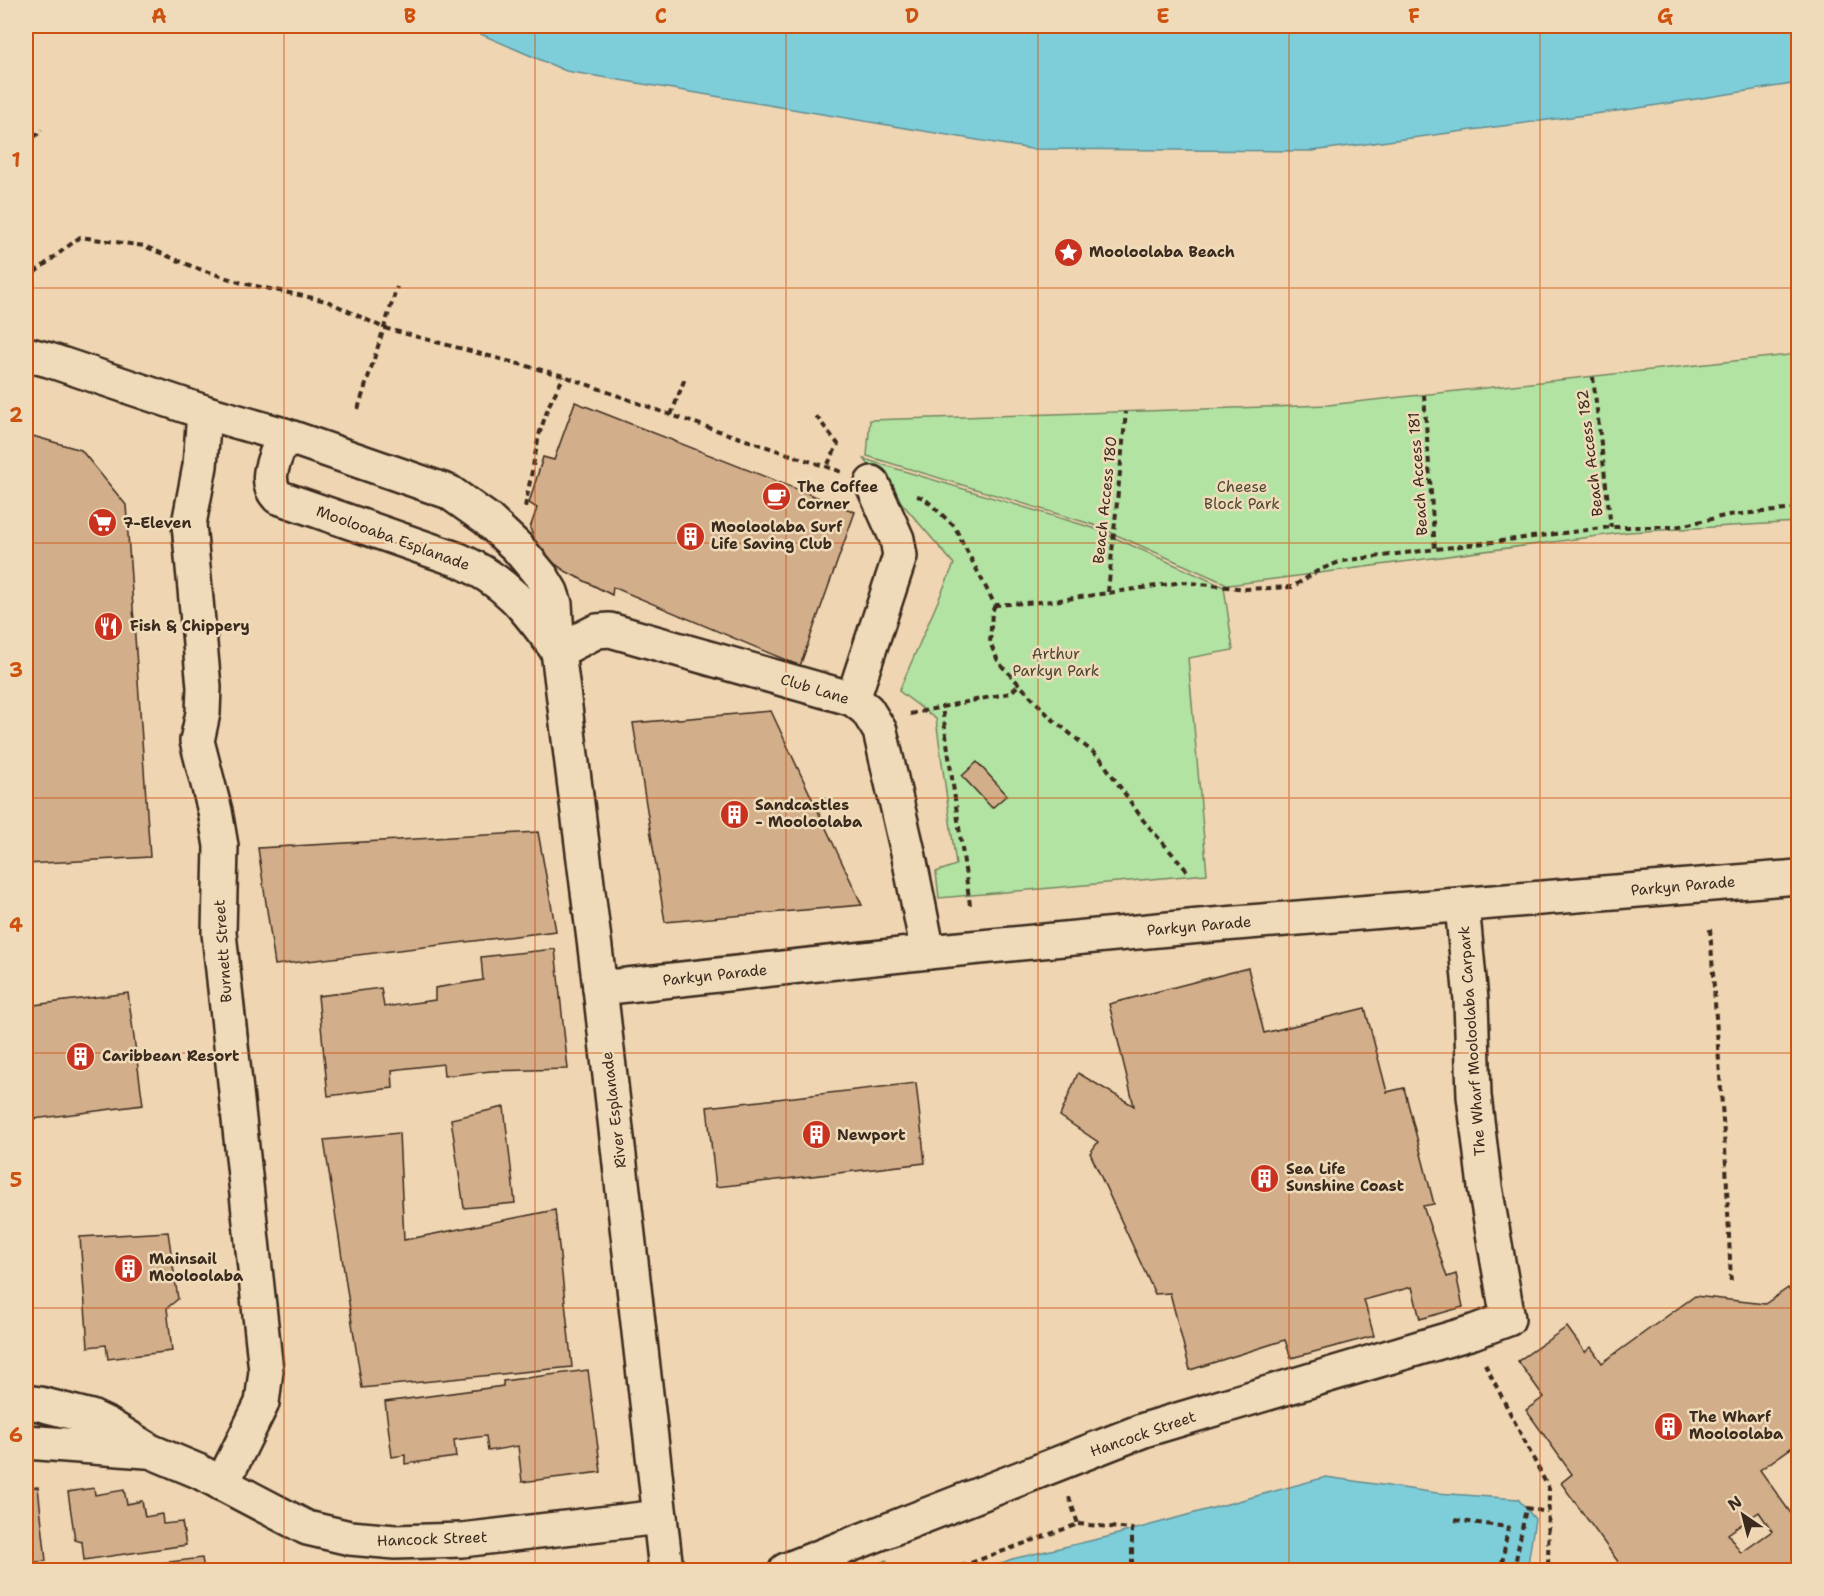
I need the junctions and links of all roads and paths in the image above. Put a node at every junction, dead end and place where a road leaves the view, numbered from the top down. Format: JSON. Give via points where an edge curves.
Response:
{"nodes":[{"id":1,"x":42,"y":130,"type":"dead end"},
{"id":2,"x":26,"y":144,"type":"edge"},
{"id":3,"x":26,"y":279,"type":"edge"},
{"id":4,"x":398,"y":287,"type":"dead end"},
{"id":5,"x":384,"y":328,"type":"junction"},
{"id":6,"x":26,"y":354,"type":"edge"},
{"id":7,"x":564,"y":376,"type":"junction"},
{"id":8,"x":1593,"y":377,"type":"dead end"},
{"id":9,"x":685,"y":378,"type":"dead end"},
{"id":10,"x":1424,"y":395,"type":"dead end"},
{"id":11,"x":358,"y":409,"type":"dead end"},
{"id":12,"x":204,"y":412,"type":"junction"},
{"id":13,"x":1126,"y":412,"type":"dead end"},
{"id":14,"x":671,"y":415,"type":"junction"},
{"id":15,"x":816,"y":416,"type":"dead end"},
{"id":16,"x":284,"y":435,"type":"junction"},
{"id":17,"x":827,"y":466,"type":"junction"},
{"id":18,"x":872,"y":483,"type":"junction"},
{"id":19,"x":1798,"y":509,"type":"edge"},
{"id":20,"x":518,"y":512,"type":"dead end"},
{"id":21,"x":1611,"y":527,"type":"junction"},
{"id":22,"x":1435,"y":550,"type":"junction"},
{"id":23,"x":1108,"y":591,"type":"junction"},
{"id":24,"x":995,"y":605,"type":"junction"},
{"id":25,"x":558,"y":651,"type":"junction"},
{"id":26,"x":1019,"y":685,"type":"junction"},
{"id":27,"x":853,"y":699,"type":"junction"},
{"id":28,"x":942,"y":707,"type":"junction"},
{"id":29,"x":906,"y":714,"type":"dead end"},
{"id":30,"x":1189,"y":873,"type":"dead end"},
{"id":31,"x":1798,"y":876,"type":"edge"},
{"id":32,"x":970,"y":905,"type":"dead end"},
{"id":33,"x":1462,"y":905,"type":"junction"},
{"id":34,"x":1710,"y":929,"type":"dead end"},
{"id":35,"x":928,"y":952,"type":"junction"},
{"id":36,"x":600,"y":988,"type":"junction"},
{"id":37,"x":1731,"y":1284,"type":"dead end"},
{"id":38,"x":1508,"y":1319,"type":"joint"},
{"id":39,"x":1480,"y":1354,"type":"dead end"},
{"id":40,"x":26,"y":1402,"type":"edge"},
{"id":41,"x":26,"y":1442,"type":"edge"},
{"id":42,"x":150,"y":1451,"type":"junction"},
{"id":43,"x":1059,"y":1464,"type":"junction"},
{"id":44,"x":222,"y":1484,"type":"junction"},
{"id":45,"x":1548,"y":1512,"type":"junction"},
{"id":46,"x":660,"y":1517,"type":"junction"},
{"id":47,"x":1455,"y":1520,"type":"dead end"},
{"id":48,"x":1078,"y":1524,"type":"junction"},
{"id":49,"x":666,"y":1570,"type":"edge"},
{"id":50,"x":786,"y":1570,"type":"edge"},
{"id":51,"x":951,"y":1570,"type":"edge"},
{"id":52,"x":1132,"y":1570,"type":"edge"},
{"id":53,"x":1501,"y":1570,"type":"edge"},
{"id":54,"x":1514,"y":1570,"type":"edge"},
{"id":55,"x":1548,"y":1570,"type":"edge"}],
"edges":[{"from":1,"to":2,"type":"path"},
{"from":3,"to":5,"type":"path","via":[[80,237],[106,240],[144,246],[242,283],[327,301]]},
{"from":4,"to":5,"type":"path"},
{"from":5,"to":7,"type":"path"},
{"from":5,"to":11,"type":"path"},
{"from":6,"to":12,"type":"street"},
{"from":7,"to":14,"type":"path"},
{"from":7,"to":20,"type":"path","via":[[539,435],[526,505]]},
{"from":8,"to":21,"type":"path","name":"Beach Access 182"},
{"from":9,"to":14,"type":"path"},
{"from":10,"to":22,"type":"path","name":"Beach Access 181"},
{"from":12,"to":16,"type":"street"},
{"from":12,"to":44,"type":"street","name":"Burnett Street","via":[[201,460],[189,524],[204,687],[197,741],[221,846],[219,933],[266,1363],[262,1403]]},
{"from":13,"to":23,"type":"path","name":"Beach Access 180"},
{"from":14,"to":17,"type":"path"},
{"from":15,"to":17,"type":"path","via":[[838,444]]},
{"from":16,"to":25,"type":"street","via":[[439,488],[478,510],[517,547],[551,592]]},
{"from":16,"to":25,"type":"street","name":"Moolooaba Esplanade","via":[[270,475],[278,497],[482,571],[514,595]]},
{"from":17,"to":18,"type":"path"},
{"from":18,"to":24,"type":"path","via":[[924,498],[954,526]]},
{"from":18,"to":27,"type":"street","via":[[897,539],[900,556]]},
{"from":19,"to":21,"type":"path","via":[[1729,515],[1675,527]]},
{"from":21,"to":22,"type":"path"},
{"from":22,"to":23,"type":"path","via":[[1342,561],[1292,587],[1246,589],[1183,582]]},
{"from":23,"to":24,"type":"path","via":[[1053,601]]},
{"from":24,"to":26,"type":"path","via":[[990,643],[999,663]]},
{"from":25,"to":27,"type":"street","name":"Club Lane","via":[[597,631],[610,630]]},
{"from":25,"to":36,"type":"street","name":"River Esplanade"},
{"from":26,"to":28,"type":"path","via":[[1010,693]]},
{"from":26,"to":30,"type":"path","via":[[1051,718],[1100,758],[1143,820]]},
{"from":27,"to":35,"type":"street","name":"Club Lane","via":[[867,710],[880,731]]},
{"from":28,"to":29,"type":"path"},
{"from":28,"to":32,"type":"path"},
{"from":31,"to":33,"type":"street","name":"Parkyn Parade"},
{"from":33,"to":35,"type":"street","name":"Parkyn Parade"},
{"from":33,"to":38,"type":"street","name":"The Wharf Mooloolaba Carpark","via":[[1471,1000],[1474,1096]]},
{"from":34,"to":37,"type":"path"},
{"from":35,"to":36,"type":"street","name":"Parkyn Parade"},
{"from":36,"to":46,"type":"street","name":"River Esplanade"},
{"from":38,"to":43,"type":"street","name":"Hancock Street","via":[[1463,1336],[1144,1430]]},
{"from":39,"to":45,"type":"path","via":[[1549,1489]]},
{"from":40,"to":42,"type":"street","name":"Hancock Street","via":[[91,1417]]},
{"from":41,"to":42,"type":"street","name":"Hancock Street"},
{"from":42,"to":44,"type":"street","name":"Hancock Street"},
{"from":43,"to":48,"type":"path"},
{"from":43,"to":50,"type":"street","name":"Hancock Street"},
{"from":44,"to":46,"type":"street","name":"Hancock Street","via":[[307,1527],[370,1541],[462,1540]]},
{"from":45,"to":54,"type":"path","via":[[1526,1508]]},
{"from":45,"to":55,"type":"path"},
{"from":46,"to":49,"type":"street","name":"River Esplanade"},
{"from":47,"to":53,"type":"path","via":[[1508,1527]]},
{"from":48,"to":51,"type":"path"},
{"from":48,"to":52,"type":"path","via":[[1132,1529]]}]}
